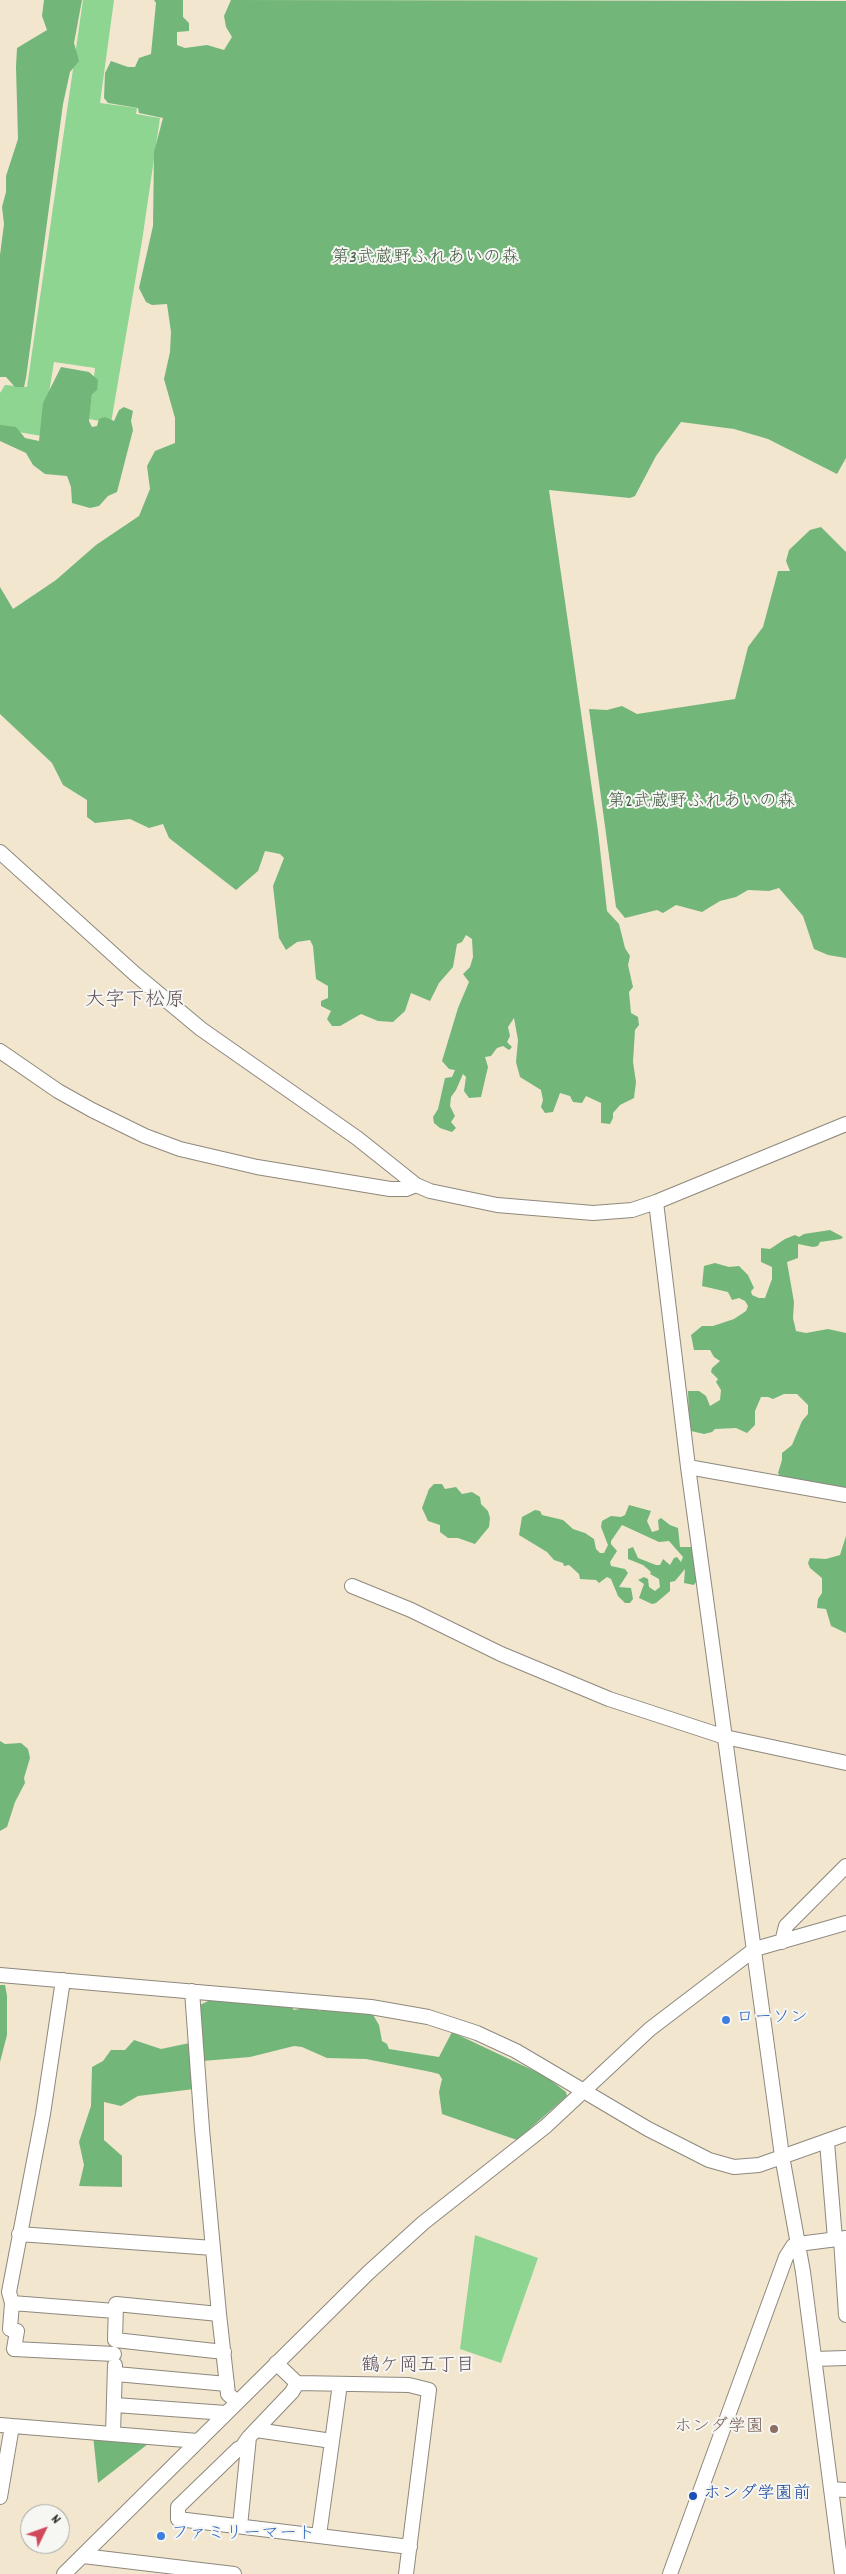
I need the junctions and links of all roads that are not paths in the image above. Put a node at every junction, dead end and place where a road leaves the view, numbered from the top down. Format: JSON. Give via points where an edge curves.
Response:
{"nodes":[{"id":1,"x":0,"y":852,"type":"edge"},
{"id":2,"x":0,"y":1051,"type":"edge"},
{"id":3,"x":846,"y":1124,"type":"edge"},
{"id":4,"x":416,"y":1185,"type":"junction"},
{"id":5,"x":656,"y":1202,"type":"junction"},
{"id":6,"x":688,"y":1467,"type":"junction"},
{"id":7,"x":846,"y":1495,"type":"edge"},
{"id":8,"x":352,"y":1586,"type":"dead end"},
{"id":9,"x":725,"y":1737,"type":"junction"},
{"id":10,"x":846,"y":1763,"type":"edge"},
{"id":11,"x":846,"y":1866,"type":"edge"},
{"id":12,"x":846,"y":1923,"type":"edge"},
{"id":13,"x":782,"y":1942,"type":"junction"},
{"id":14,"x":755,"y":1949,"type":"junction"},
{"id":15,"x":0,"y":1975,"type":"edge"},
{"id":16,"x":63,"y":1980,"type":"junction"},
{"id":17,"x":192,"y":1991,"type":"junction"},
{"id":18,"x":582,"y":2090,"type":"junction"},
{"id":19,"x":846,"y":2134,"type":"edge"},
{"id":20,"x":827,"y":2142,"type":"junction"},
{"id":21,"x":782,"y":2156,"type":"junction"},
{"id":22,"x":19,"y":2234,"type":"junction"},
{"id":23,"x":841,"y":2239,"type":"edge"},
{"id":24,"x":798,"y":2244,"type":"junction"},
{"id":25,"x":213,"y":2248,"type":"junction"},
{"id":26,"x":782,"y":2268,"type":"junction"},
{"id":27,"x":803,"y":2272,"type":"junction"},
{"id":28,"x":845,"y":2290,"type":"edge"},
{"id":29,"x":12,"y":2303,"type":"junction"},
{"id":30,"x":116,"y":2311,"type":"junction"},
{"id":31,"x":219,"y":2314,"type":"junction"},
{"id":32,"x":846,"y":2315,"type":"edge"},
{"id":33,"x":115,"y":2347,"type":"junction"},
{"id":34,"x":224,"y":2352,"type":"junction"},
{"id":35,"x":814,"y":2358,"type":"junction"},
{"id":36,"x":846,"y":2358,"type":"edge"},
{"id":37,"x":276,"y":2363,"type":"junction"},
{"id":38,"x":116,"y":2374,"type":"junction"},
{"id":39,"x":297,"y":2383,"type":"junction"},
{"id":40,"x":227,"y":2384,"type":"junction"},
{"id":41,"x":340,"y":2384,"type":"junction"},
{"id":42,"x":237,"y":2402,"type":"junction"},
{"id":43,"x":114,"y":2405,"type":"junction"},
{"id":44,"x":226,"y":2414,"type":"junction"},
{"id":45,"x":6,"y":2426,"type":"edge"},
{"id":46,"x":252,"y":2433,"type":"junction"},
{"id":47,"x":113,"y":2434,"type":"junction"},
{"id":48,"x":198,"y":2440,"type":"junction"},
{"id":49,"x":332,"y":2441,"type":"junction"},
{"id":50,"x":831,"y":2489,"type":"junction"},
{"id":51,"x":846,"y":2490,"type":"edge"},
{"id":52,"x":0,"y":2496,"type":"edge"},
{"id":53,"x":240,"y":2526,"type":"junction"},
{"id":54,"x":319,"y":2535,"type":"junction"},
{"id":55,"x":410,"y":2547,"type":"junction"},
{"id":56,"x":842,"y":2548,"type":"edge"},
{"id":57,"x":83,"y":2556,"type":"junction"},
{"id":58,"x":64,"y":2574,"type":"edge"},
{"id":59,"x":234,"y":2574,"type":"edge"},
{"id":60,"x":406,"y":2574,"type":"edge"},
{"id":61,"x":670,"y":2574,"type":"edge"},
{"id":62,"x":842,"y":2574,"type":"edge"}],
"edges":[{"from":1,"to":4,"type":"street","via":[[201,1029],[357,1138]]},
{"from":2,"to":4,"type":"street","via":[[92,1110],[180,1149],[390,1189]]},
{"from":3,"to":5,"type":"street"},
{"from":4,"to":5,"type":"street","via":[[444,1195],[489,1204],[593,1214],[632,1210]]},
{"from":5,"to":6,"type":"street"},
{"from":6,"to":7,"type":"street"},
{"from":6,"to":9,"type":"street"},
{"from":8,"to":9,"type":"street","via":[[600,1695]]},
{"from":9,"to":10,"type":"street"},
{"from":9,"to":14,"type":"street"},
{"from":11,"to":13,"type":"street","via":[[786,1926]]},
{"from":12,"to":13,"type":"street"},
{"from":13,"to":14,"type":"street"},
{"from":14,"to":18,"type":"street","via":[[650,2029]]},
{"from":14,"to":21,"type":"street"},
{"from":15,"to":16,"type":"street"},
{"from":16,"to":17,"type":"street"},
{"from":16,"to":22,"type":"street","via":[[43,2114]]},
{"from":17,"to":18,"type":"street","via":[[390,2009],[428,2017],[498,2042]]},
{"from":17,"to":25,"type":"street"},
{"from":18,"to":21,"type":"street","via":[[648,2129],[722,2164],[744,2167]]},
{"from":18,"to":37,"type":"street","via":[[546,2126],[423,2222]]},
{"from":19,"to":20,"type":"street"},
{"from":20,"to":21,"type":"street"},
{"from":20,"to":23,"type":"street"},
{"from":21,"to":24,"type":"street"},
{"from":22,"to":25,"type":"street"},
{"from":22,"to":29,"type":"street","via":[[9,2292]]},
{"from":23,"to":24,"type":"street"},
{"from":23,"to":28,"type":"street"},
{"from":24,"to":26,"type":"street","via":[[791,2249]]},
{"from":24,"to":27,"type":"street"},
{"from":25,"to":31,"type":"street"},
{"from":26,"to":27,"type":"street"},
{"from":26,"to":61,"type":"street"},
{"from":27,"to":35,"type":"street"},
{"from":28,"to":32,"type":"street"},
{"from":29,"to":30,"type":"street"},
{"from":29,"to":33,"type":"street","via":[[10,2329],[17,2331],[14,2348]]},
{"from":30,"to":31,"type":"street","via":[[116,2304]]},
{"from":30,"to":33,"type":"street"},
{"from":31,"to":34,"type":"street"},
{"from":33,"to":34,"type":"street"},
{"from":33,"to":38,"type":"street"},
{"from":34,"to":40,"type":"street"},
{"from":35,"to":36,"type":"street"},
{"from":35,"to":50,"type":"street"},
{"from":37,"to":39,"type":"street"},
{"from":37,"to":42,"type":"street"},
{"from":38,"to":40,"type":"street"},
{"from":38,"to":43,"type":"street"},
{"from":39,"to":41,"type":"street"},
{"from":39,"to":46,"type":"street"},
{"from":40,"to":42,"type":"street","via":[[228,2394]]},
{"from":41,"to":49,"type":"street"},
{"from":41,"to":55,"type":"street","via":[[409,2385],[429,2390]]},
{"from":42,"to":44,"type":"street"},
{"from":43,"to":44,"type":"street"},
{"from":43,"to":47,"type":"street"},
{"from":44,"to":48,"type":"street"},
{"from":45,"to":47,"type":"street"},
{"from":45,"to":52,"type":"street"},
{"from":46,"to":49,"type":"street"},
{"from":46,"to":53,"type":"street"},
{"from":46,"to":53,"type":"street","via":[[242,2447],[178,2507],[178,2520]]},
{"from":47,"to":48,"type":"street"},
{"from":48,"to":57,"type":"street"},
{"from":49,"to":54,"type":"street"},
{"from":50,"to":51,"type":"street"},
{"from":50,"to":56,"type":"street"},
{"from":53,"to":54,"type":"street"},
{"from":54,"to":55,"type":"street"},
{"from":55,"to":60,"type":"street"},
{"from":56,"to":62,"type":"street"},
{"from":57,"to":58,"type":"street"},
{"from":57,"to":59,"type":"street"}]}
